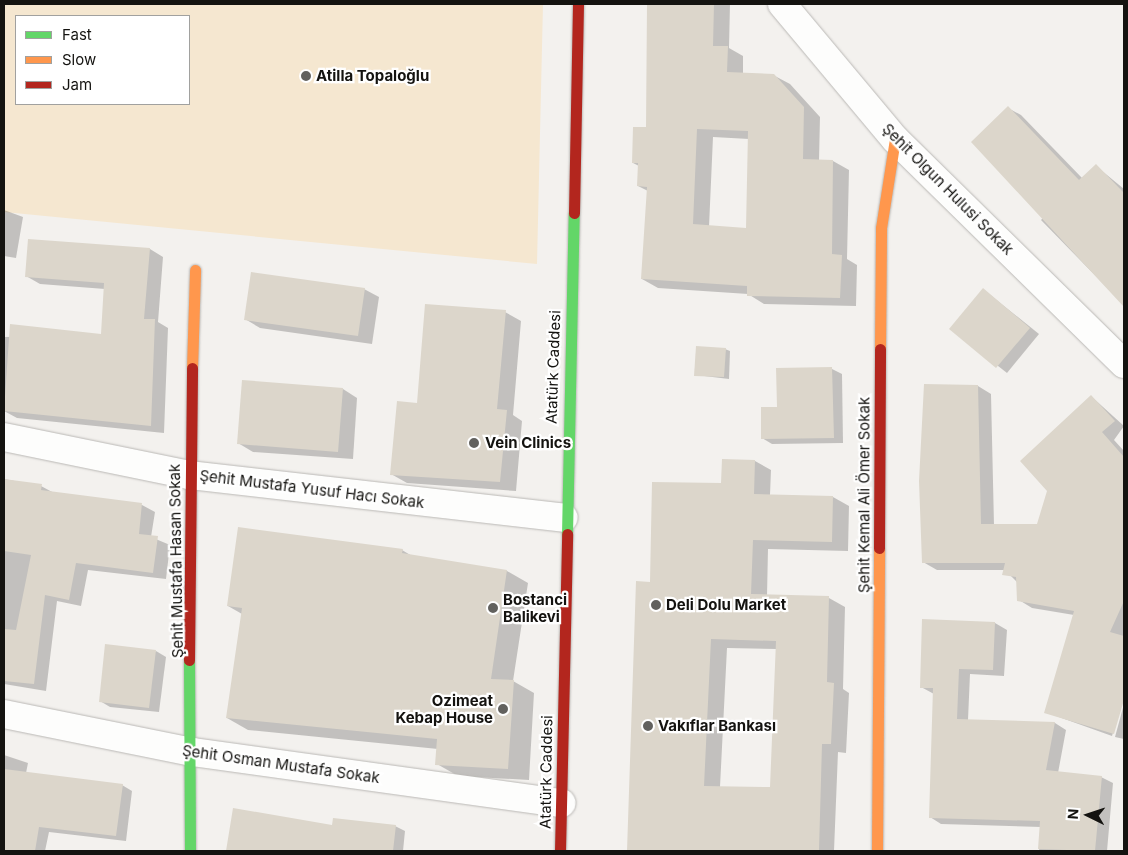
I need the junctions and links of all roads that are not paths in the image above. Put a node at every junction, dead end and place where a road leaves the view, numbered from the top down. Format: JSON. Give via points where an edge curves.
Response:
{"nodes":[{"id":1,"x":578,"y":4,"type":"edge"},
{"id":2,"x":782,"y":4,"type":"edge"},
{"id":3,"x":895,"y":139,"type":"junction"},
{"id":4,"x":195,"y":270,"type":"dead end"},
{"id":5,"x":1122,"y":358,"type":"edge"},
{"id":6,"x":4,"y":437,"type":"edge"},
{"id":7,"x":189,"y":475,"type":"junction"},
{"id":8,"x":564,"y":518,"type":"junction"},
{"id":9,"x":4,"y":714,"type":"edge"},
{"id":10,"x":193,"y":752,"type":"junction"},
{"id":11,"x":561,"y":803,"type":"junction"},
{"id":12,"x":190,"y":851,"type":"edge"},
{"id":13,"x":560,"y":851,"type":"edge"},
{"id":14,"x":877,"y":851,"type":"edge"}],
"edges":[{"from":1,"to":8,"type":"street","name":"Atatürk Caddesi"},
{"from":2,"to":3,"type":"street","name":"Şehit Olgun Hulusi Sokak"},
{"from":3,"to":5,"type":"street","name":"Şehit Olgun Hulusi Sokak"},
{"from":3,"to":14,"type":"street","name":"Şehit Kemal Ali Ömer Sokak","via":[[882,228]]},
{"from":4,"to":7,"type":"street","name":"Şehit Mustafa Hasan Sokak"},
{"from":6,"to":7,"type":"street","name":"Şehit Mustafa Yusuf Hacı Sokak"},
{"from":7,"to":8,"type":"street","name":"Şehit Mustafa Yusuf Hacı Sokak"},
{"from":7,"to":10,"type":"street","name":"Şehit Mustafa Hasan Sokak"},
{"from":8,"to":11,"type":"street","name":"Atatürk Caddesi"},
{"from":9,"to":10,"type":"street","name":"Şehit Osman Mustafa Sokak"},
{"from":10,"to":11,"type":"street","name":"Şehit Osman Mustafa Sokak"},
{"from":10,"to":12,"type":"street","name":"Şehit Mustafa Hasan Sokak"},
{"from":11,"to":13,"type":"street","name":"Atatürk Caddesi"}]}
